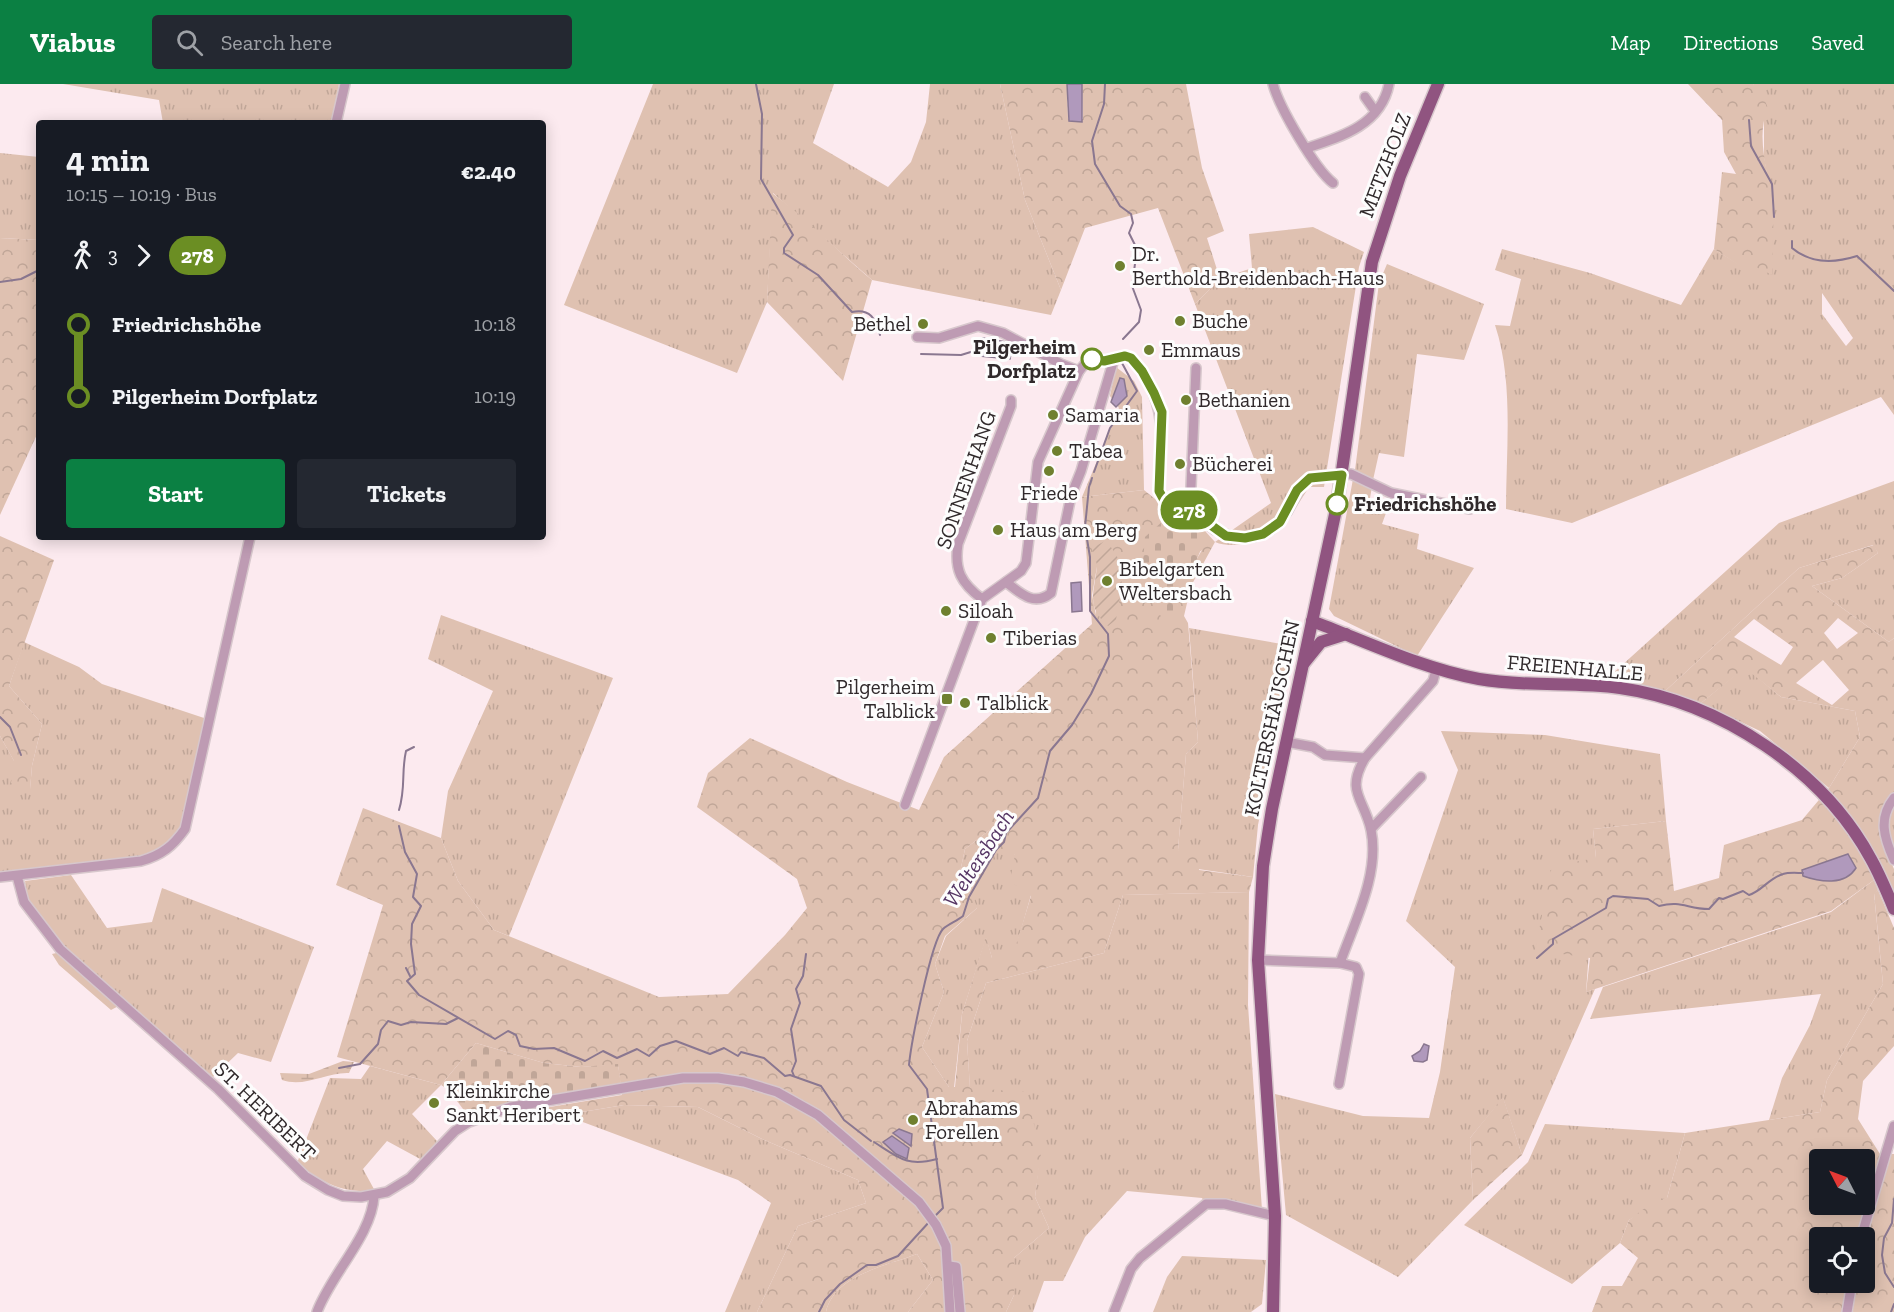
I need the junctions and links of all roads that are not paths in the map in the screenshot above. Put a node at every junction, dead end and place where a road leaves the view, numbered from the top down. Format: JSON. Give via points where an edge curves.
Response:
{"nodes":[{"id":1,"x":345,"y":84,"type":"edge"},
{"id":2,"x":1273,"y":84,"type":"edge"},
{"id":3,"x":1389,"y":84,"type":"edge"},
{"id":4,"x":1438,"y":84,"type":"edge"},
{"id":5,"x":1365,"y":97,"type":"dead end"},
{"id":6,"x":1375,"y":111,"type":"junction"},
{"id":7,"x":337,"y":120,"type":"edge"},
{"id":8,"x":1307,"y":148,"type":"junction"},
{"id":9,"x":1334,"y":183,"type":"dead end"},
{"id":10,"x":917,"y":338,"type":"dead end"},
{"id":11,"x":1114,"y":359,"type":"junction"},
{"id":12,"x":1196,"y":368,"type":"dead end"},
{"id":13,"x":1079,"y":371,"type":"junction"},
{"id":14,"x":1011,"y":400,"type":"dead end"},
{"id":15,"x":1341,"y":481,"type":"junction"},
{"id":16,"x":1470,"y":509,"type":"dead end"},
{"id":17,"x":1190,"y":510,"type":"junction"},
{"id":18,"x":249,"y":540,"type":"edge"},
{"id":19,"x":1006,"y":582,"type":"junction"},
{"id":20,"x":982,"y":599,"type":"junction"},
{"id":21,"x":1312,"y":621,"type":"junction"},
{"id":22,"x":1346,"y":633,"type":"junction"},
{"id":23,"x":1303,"y":664,"type":"junction"},
{"id":24,"x":1436,"y":670,"type":"junction"},
{"id":25,"x":1286,"y":742,"type":"junction"},
{"id":26,"x":1365,"y":758,"type":"junction"},
{"id":27,"x":1421,"y":777,"type":"dead end"},
{"id":28,"x":1894,"y":798,"type":"edge"},
{"id":29,"x":905,"y":805,"type":"dead end"},
{"id":30,"x":1371,"y":829,"type":"junction"},
{"id":31,"x":1894,"y":860,"type":"edge"},
{"id":32,"x":17,"y":876,"type":"junction"},
{"id":33,"x":0,"y":877,"type":"edge"},
{"id":34,"x":1894,"y":909,"type":"edge"},
{"id":35,"x":1258,"y":960,"type":"junction"},
{"id":36,"x":1340,"y":963,"type":"junction"},
{"id":37,"x":1339,"y":1084,"type":"dead end"},
{"id":38,"x":1894,"y":1126,"type":"edge"},
{"id":39,"x":374,"y":1196,"type":"junction"},
{"id":40,"x":1275,"y":1216,"type":"junction"},
{"id":41,"x":1864,"y":1227,"type":"edge"},
{"id":42,"x":948,"y":1266,"type":"junction"},
{"id":43,"x":1850,"y":1293,"type":"edge"},
{"id":44,"x":317,"y":1312,"type":"edge"},
{"id":45,"x":950,"y":1312,"type":"edge"},
{"id":46,"x":960,"y":1312,"type":"edge"},
{"id":47,"x":1114,"y":1312,"type":"edge"},
{"id":48,"x":1272,"y":1312,"type":"edge"},
{"id":49,"x":1847,"y":1312,"type":"edge"}],
"edges":[{"from":1,"to":7,"type":"street"},
{"from":2,"to":8,"type":"street","name":"METZHOLZ"},
{"from":3,"to":6,"type":"street","name":"METZHOLZ"},
{"from":4,"to":15,"type":"main road","name":"METZHOLZ","via":[[1400,176],[1372,262]]},
{"from":5,"to":6,"type":"street","name":"METZHOLZ"},
{"from":6,"to":8,"type":"street","name":"METZHOLZ","via":[[1363,126]]},
{"from":8,"to":9,"type":"street","name":"METZHOLZ","via":[[1325,177]]},
{"from":10,"to":13,"type":"street","via":[[939,338],[978,326],[1003,333]]},
{"from":11,"to":13,"type":"street","via":[[1089,359]]},
{"from":11,"to":17,"type":"street","via":[[1131,358],[1154,393],[1162,412],[1159,491],[1165,502]]},
{"from":11,"to":19,"type":"street","via":[[1066,511],[1051,594],[1036,600],[1025,598]]},
{"from":12,"to":17,"type":"street"},
{"from":13,"to":19,"type":"street","via":[[1038,462],[1026,563]]},
{"from":14,"to":20,"type":"street","name":"SONNENHANG","via":[[957,553],[962,581]]},
{"from":15,"to":16,"type":"street","via":[[1359,476],[1391,493]]},
{"from":15,"to":17,"type":"street","via":[[1310,478],[1297,490],[1280,522],[1254,537],[1226,536]]},
{"from":15,"to":21,"type":"main road","name":"KOLTERSHÄUSCHEN"},
{"from":18,"to":32,"type":"street","via":[[185,829],[159,855],[141,861]]},
{"from":19,"to":20,"type":"street"},
{"from":20,"to":29,"type":"street"},
{"from":21,"to":22,"type":"main road","name":"FREIENHALLE"},
{"from":21,"to":23,"type":"main road","name":"KOLTERSHÄUSCHEN"},
{"from":22,"to":23,"type":"main road","via":[[1321,642]]},
{"from":22,"to":24,"type":"main road","name":"FREIENHALLE"},
{"from":23,"to":25,"type":"main road","name":"KOLTERSHÄUSCHEN"},
{"from":24,"to":26,"type":"street","via":[[1433,681]]},
{"from":24,"to":34,"type":"main road","name":"FREIENHALLE","via":[[1483,680],[1622,688],[1658,696],[1728,722],[1774,751],[1821,794],[1871,858]]},
{"from":25,"to":26,"type":"street","via":[[1313,747],[1325,755]]},
{"from":25,"to":35,"type":"main road","name":"KOLTERSHÄUSCHEN","via":[[1263,866]]},
{"from":26,"to":30,"type":"street","via":[[1354,784]]},
{"from":27,"to":30,"type":"street"},
{"from":28,"to":31,"type":"street","via":[[1886,810],[1884,830]]},
{"from":30,"to":36,"type":"street","via":[[1373,858]]},
{"from":32,"to":33,"type":"street"},
{"from":32,"to":39,"type":"street","name":"ST. HERIBERT","via":[[24,902],[60,949],[218,1089],[305,1176],[343,1196]]},
{"from":35,"to":36,"type":"street"},
{"from":35,"to":40,"type":"main road","name":"KOLTERSHÄUSCHEN"},
{"from":36,"to":37,"type":"street","via":[[1356,967],[1359,974]]},
{"from":38,"to":41,"type":"street"},
{"from":39,"to":42,"type":"street","name":"ST. HERIBERT","via":[[404,1182],[443,1141],[491,1112],[683,1078],[718,1078],[761,1087],[801,1104],[835,1128],[929,1214],[946,1246]]},
{"from":39,"to":44,"type":"street","via":[[370,1216]]},
{"from":40,"to":47,"type":"street","via":[[1226,1204],[1206,1204],[1140,1257],[1131,1269]]},
{"from":40,"to":48,"type":"main road","name":"KOLTERSHÄUSCHEN"},
{"from":42,"to":45,"type":"street"},
{"from":42,"to":46,"type":"street","via":[[956,1267]]},
{"from":43,"to":49,"type":"street"}]}
